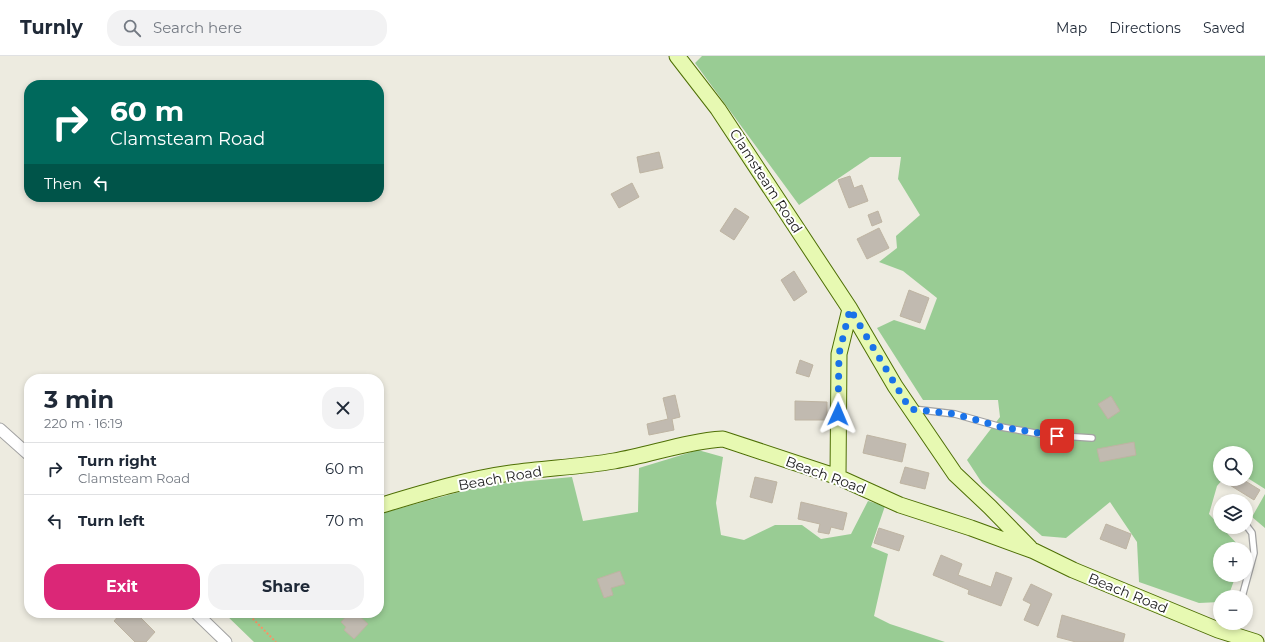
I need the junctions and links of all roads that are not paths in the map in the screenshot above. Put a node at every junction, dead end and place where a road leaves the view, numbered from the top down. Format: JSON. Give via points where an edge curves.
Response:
{"nodes":[{"id":1,"x":678,"y":56,"type":"edge"},
{"id":2,"x":850,"y":309,"type":"junction"},
{"id":3,"x":910,"y":409,"type":"junction"},
{"id":4,"x":0,"y":429,"type":"edge"},
{"id":5,"x":1092,"y":438,"type":"dead end"},
{"id":6,"x":24,"y":451,"type":"edge"},
{"id":7,"x":838,"y":477,"type":"junction"},
{"id":8,"x":384,"y":504,"type":"edge"},
{"id":9,"x":1252,"y":534,"type":"edge"},
{"id":10,"x":1034,"y":551,"type":"junction"},
{"id":11,"x":1244,"y":590,"type":"edge"},
{"id":12,"x":201,"y":618,"type":"edge"},
{"id":13,"x":1213,"y":621,"type":"edge"},
{"id":14,"x":1236,"y":630,"type":"edge"},
{"id":15,"x":226,"y":642,"type":"edge"},
{"id":16,"x":1256,"y":642,"type":"edge"}],
"edges":[{"from":1,"to":2,"type":"street","name":"Clamsteam Road","via":[[718,109]]},
{"from":2,"to":3,"type":"street","name":"Clamsteam Road"},
{"from":2,"to":7,"type":"street","via":[[839,354]]},
{"from":3,"to":5,"type":"lane","via":[[955,414],[1001,427],[1046,435]]},
{"from":3,"to":10,"type":"street","name":"Clamsteam Road","via":[[955,474]]},
{"from":4,"to":6,"type":"street"},
{"from":7,"to":8,"type":"street","name":"Beach Road","via":[[723,439],[597,464],[511,473],[427,491]]},
{"from":7,"to":10,"type":"street","name":"Beach Road","via":[[900,505]]},
{"from":9,"to":11,"type":"lane","via":[[1254,553]]},
{"from":10,"to":13,"type":"street","name":"Beach Road","via":[[1074,570]]},
{"from":12,"to":15,"type":"street"},
{"from":14,"to":16,"type":"street","name":"Beach Road"}]}
